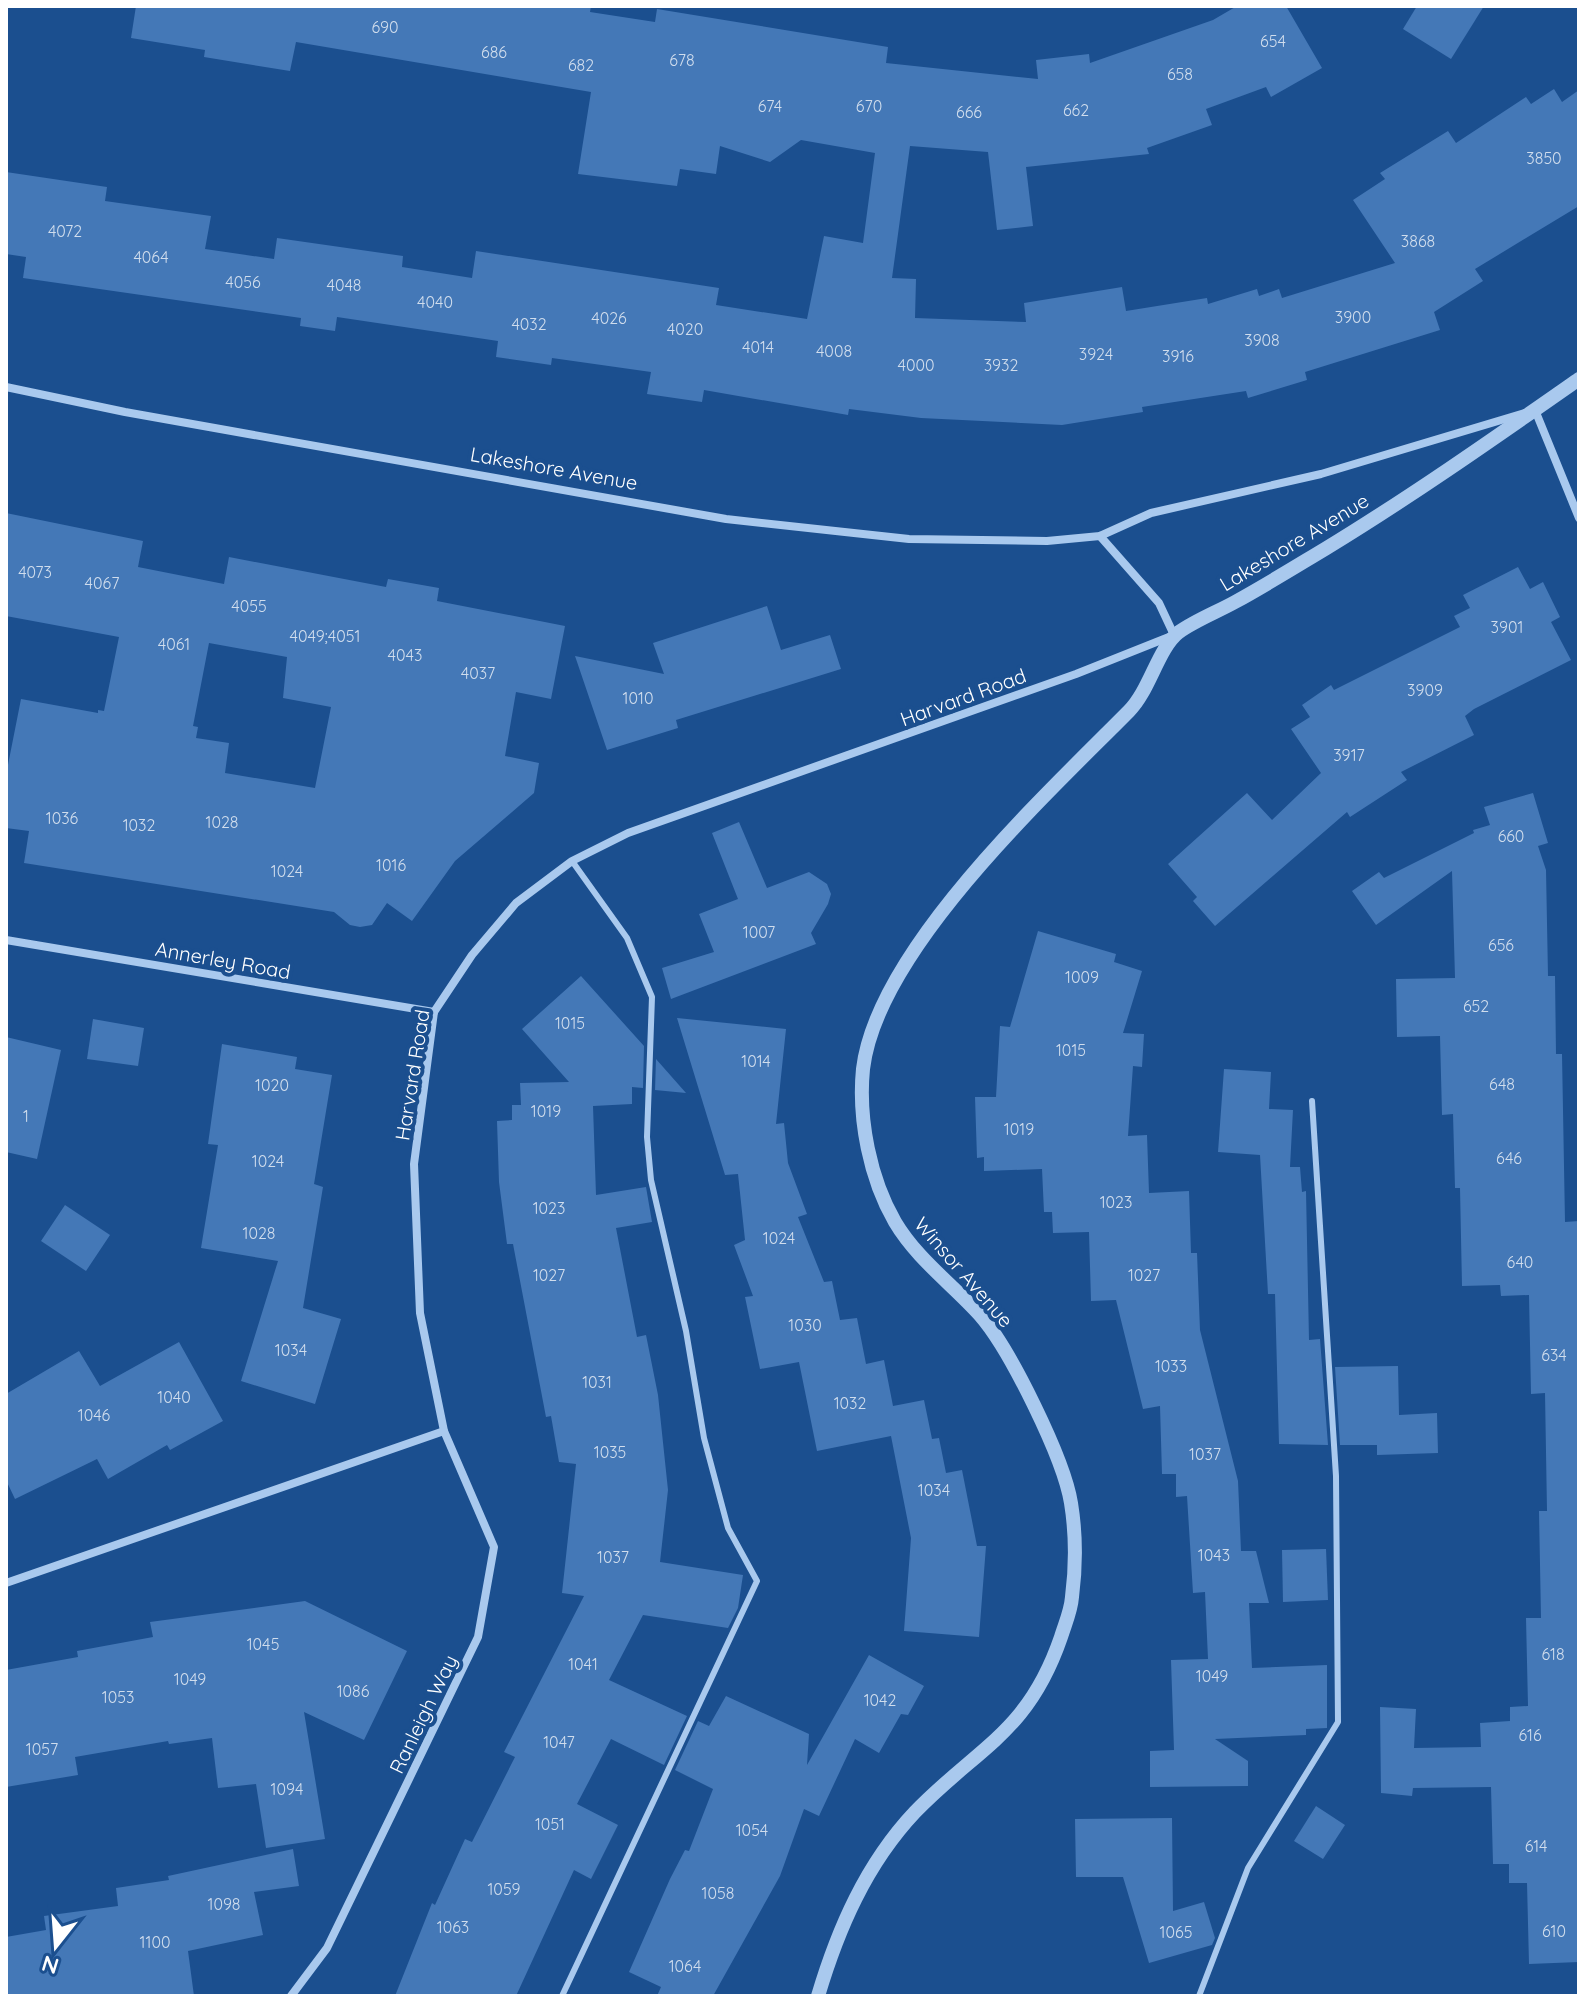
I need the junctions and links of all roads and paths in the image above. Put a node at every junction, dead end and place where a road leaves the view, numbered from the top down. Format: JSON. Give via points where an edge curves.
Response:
{"nodes":[{"id":1,"x":1579,"y":379,"type":"edge"},
{"id":2,"x":6,"y":387,"type":"edge"},
{"id":3,"x":1535,"y":410,"type":"junction"},
{"id":4,"x":1579,"y":518,"type":"edge"},
{"id":5,"x":1100,"y":536,"type":"junction"},
{"id":6,"x":1174,"y":635,"type":"junction"},
{"id":7,"x":572,"y":861,"type":"junction"},
{"id":8,"x":6,"y":940,"type":"edge"},
{"id":9,"x":434,"y":1012,"type":"junction"},
{"id":10,"x":1312,"y":1101,"type":"dead end"},
{"id":11,"x":444,"y":1431,"type":"junction"},
{"id":12,"x":6,"y":1583,"type":"edge"},
{"id":13,"x":291,"y":1996,"type":"edge"},
{"id":14,"x":562,"y":1996,"type":"edge"},
{"id":15,"x":818,"y":1996,"type":"edge"},
{"id":16,"x":1199,"y":1996,"type":"edge"}],
"edges":[{"from":1,"to":3,"type":"street","name":"Lakeshore Avenue"},
{"from":2,"to":5,"type":"street","name":"Lakeshore Avenue","via":[[726,519],[909,539],[1047,541]]},
{"from":3,"to":4,"type":"street"},
{"from":3,"to":5,"type":"street","name":"Lakeshore Avenue","via":[[1321,474],[1151,513]]},
{"from":3,"to":6,"type":"street","name":"Lakeshore Avenue","via":[[1340,540]]},
{"from":5,"to":6,"type":"street","via":[[1159,603]]},
{"from":6,"to":7,"type":"street","name":"Harvard Road","via":[[628,833]]},
{"from":6,"to":15,"type":"street","name":"Winsor Avenue","via":[[1141,699],[1006,837],[948,905],[901,971],[877,1020],[863,1069],[875,1180],[896,1224],[927,1264],[982,1317],[1012,1361],[1070,1497],[1076,1549],[1072,1604],[1033,1701],[1003,1735],[916,1811],[882,1854],[853,1902]]},
{"from":7,"to":9,"type":"street","name":"Harvard Road","via":[[516,903]]},
{"from":7,"to":14,"type":"lane","via":[[627,938],[652,997],[647,1137],[651,1180],[704,1438],[728,1528],[757,1581]]},
{"from":8,"to":9,"type":"street","name":"Annerley Road"},
{"from":9,"to":11,"type":"street","name":"Harvard Road","via":[[414,1164],[420,1313]]},
{"from":10,"to":16,"type":"lane","via":[[1336,1476],[1338,1722],[1248,1868]]},
{"from":11,"to":12,"type":"street"},
{"from":11,"to":13,"type":"street","name":"Ranleigh Way","via":[[494,1547],[478,1637],[327,1948]]}]}
